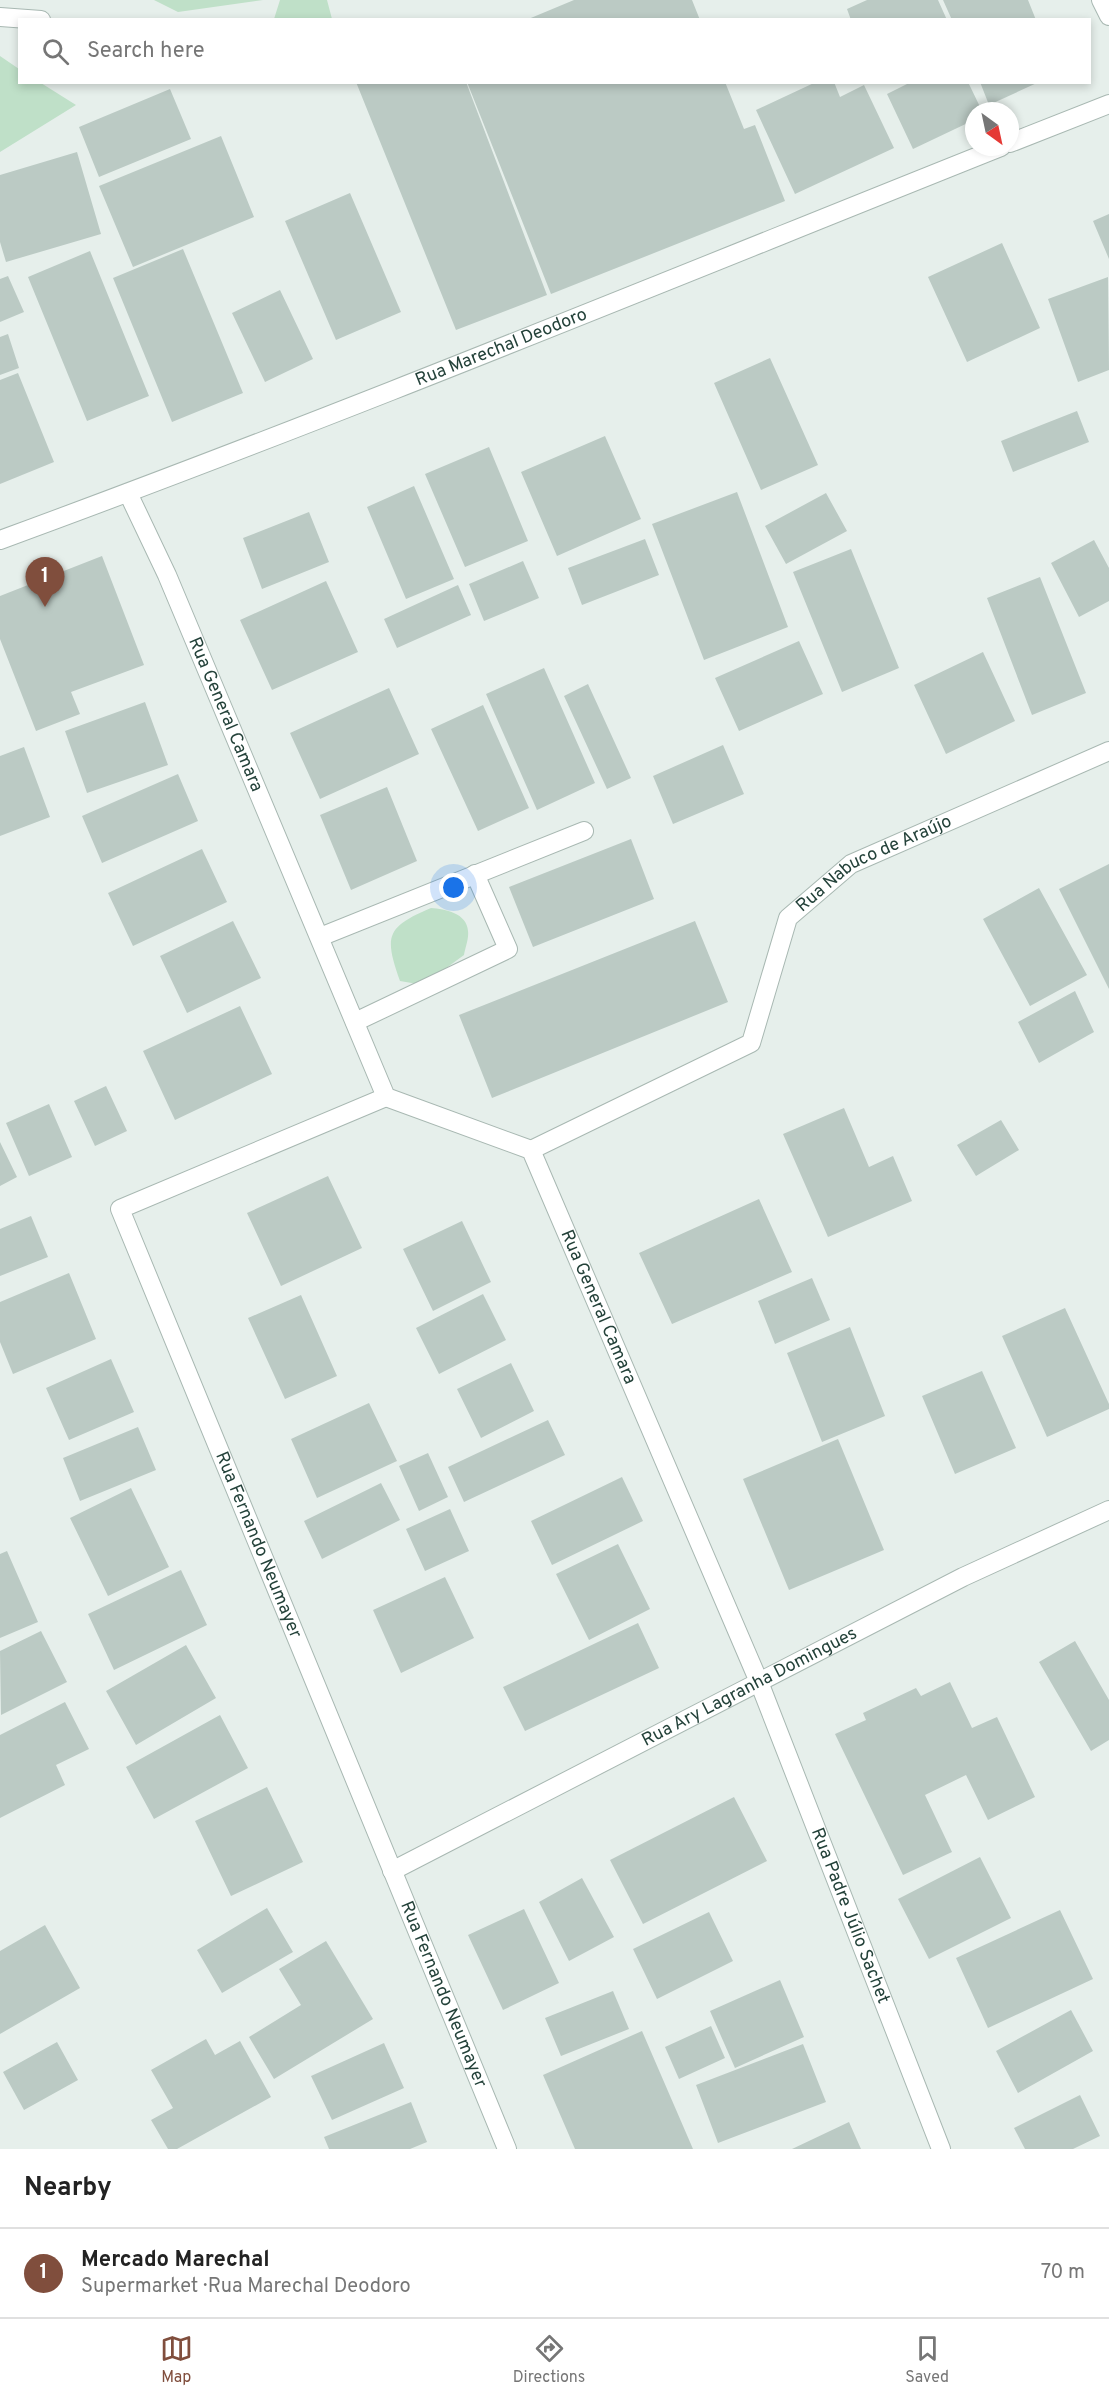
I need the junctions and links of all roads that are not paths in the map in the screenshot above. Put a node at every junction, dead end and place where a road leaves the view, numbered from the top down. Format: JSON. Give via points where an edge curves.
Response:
{"nodes":[{"id":1,"x":1101,"y":0,"type":"edge"},
{"id":2,"x":1109,"y":16,"type":"edge"},
{"id":3,"x":0,"y":17,"type":"edge"},
{"id":4,"x":18,"y":18,"type":"edge"},
{"id":5,"x":1109,"y":104,"type":"edge"},
{"id":6,"x":1019,"y":140,"type":"edge"},
{"id":7,"x":978,"y":156,"type":"edge"},
{"id":8,"x":128,"y":494,"type":"junction"},
{"id":9,"x":0,"y":540,"type":"edge"},
{"id":10,"x":1109,"y":751,"type":"edge"},
{"id":11,"x":584,"y":831,"type":"dead end"},
{"id":12,"x":475,"y":874,"type":"junction"},
{"id":13,"x":320,"y":937,"type":"junction"},
{"id":14,"x":355,"y":1022,"type":"junction"},
{"id":15,"x":386,"y":1097,"type":"junction"},
{"id":16,"x":531,"y":1150,"type":"junction"},
{"id":17,"x":1109,"y":1510,"type":"edge"},
{"id":18,"x":759,"y":1682,"type":"junction"},
{"id":19,"x":392,"y":1871,"type":"junction"},
{"id":20,"x":507,"y":2149,"type":"edge"},
{"id":21,"x":941,"y":2149,"type":"edge"}],
"edges":[{"from":1,"to":2,"type":"street"},
{"from":3,"to":4,"type":"street"},
{"from":5,"to":6,"type":"street"},
{"from":7,"to":8,"type":"street","name":"Rua Marechal Deodoro"},
{"from":8,"to":9,"type":"street","name":"Rua Marechal Deodoro"},
{"from":8,"to":13,"type":"street","name":"Rua General Camara","via":[[164,567]]},
{"from":10,"to":16,"type":"street","name":"Rua Nabuco de Araújo","via":[[851,864],[788,918],[751,1043]]},
{"from":11,"to":12,"type":"street"},
{"from":12,"to":13,"type":"street"},
{"from":12,"to":14,"type":"street","via":[[508,949]]},
{"from":13,"to":14,"type":"street","name":"Rua General Camara"},
{"from":14,"to":15,"type":"street","name":"Rua General Camara"},
{"from":15,"to":16,"type":"street"},
{"from":15,"to":19,"type":"street","name":"Rua Fernando Neumayer","via":[[120,1209]]},
{"from":16,"to":18,"type":"street","name":"Rua General Camara"},
{"from":17,"to":18,"type":"street","name":"Rua Ary Lagranha Domingues","via":[[963,1577]]},
{"from":18,"to":19,"type":"street","name":"Rua Ary Lagranha Domingues"},
{"from":18,"to":21,"type":"street","name":"Rua Padre Júlio Sachet"},
{"from":19,"to":20,"type":"street","name":"Rua Fernando Neumayer"}]}
